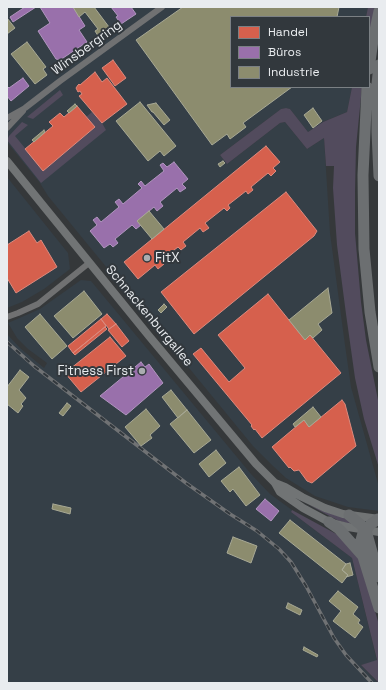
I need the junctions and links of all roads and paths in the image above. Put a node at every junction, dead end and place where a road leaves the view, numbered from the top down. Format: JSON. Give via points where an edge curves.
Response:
{"nodes":[{"id":1,"x":162,"y":7,"type":"edge"},
{"id":2,"x":379,"y":11,"type":"edge"},
{"id":3,"x":370,"y":62,"type":"edge"},
{"id":4,"x":379,"y":66,"type":"edge"},
{"id":5,"x":367,"y":88,"type":"edge"},
{"id":6,"x":25,"y":108,"type":"junction"},
{"id":7,"x":7,"y":118,"type":"edge"},
{"id":8,"x":7,"y":128,"type":"edge"},
{"id":9,"x":7,"y":161,"type":"edge"},
{"id":10,"x":379,"y":176,"type":"edge"},
{"id":11,"x":90,"y":263,"type":"junction"},
{"id":12,"x":7,"y":317,"type":"edge"},
{"id":13,"x":379,"y":367,"type":"edge"},
{"id":14,"x":275,"y":483,"type":"junction"},
{"id":15,"x":349,"y":515,"type":"junction"},
{"id":16,"x":379,"y":519,"type":"edge"},
{"id":17,"x":329,"y":522,"type":"junction"},
{"id":18,"x":365,"y":531,"type":"junction"},
{"id":19,"x":379,"y":532,"type":"edge"},
{"id":20,"x":362,"y":556,"type":"junction"},
{"id":21,"x":379,"y":564,"type":"edge"},
{"id":22,"x":379,"y":576,"type":"edge"},
{"id":23,"x":379,"y":608,"type":"edge"}],
"edges":[{"from":1,"to":6,"type":"street","name":"Winsbergring"},
{"from":2,"to":3,"type":"highway"},
{"from":4,"to":10,"type":"highway"},
{"from":5,"to":13,"type":"highway","via":[[363,175],[364,228],[368,299]]},
{"from":6,"to":7,"type":"street","name":"Winsbergring"},
{"from":6,"to":8,"type":"street","name":"Winsbergring"},
{"from":9,"to":11,"type":"main road","name":"Schnackenburgallee"},
{"from":11,"to":12,"type":"street","via":[[38,304]]},
{"from":11,"to":14,"type":"main road","name":"Schnackenburgallee","via":[[256,464]]},
{"from":14,"to":15,"type":"main road","name":"Schnackenburgallee","via":[[325,508]]},
{"from":14,"to":17,"type":"main road","name":"Schnackenburgallee","via":[[280,492],[290,500]]},
{"from":15,"to":16,"type":"main road","name":"Schnackenburgallee"},
{"from":15,"to":18,"type":"highway"},
{"from":16,"to":18,"type":"highway"},
{"from":17,"to":18,"type":"main road","name":"Schnackenburgallee"},
{"from":17,"to":20,"type":"highway","via":[[339,529]]},
{"from":18,"to":19,"type":"main road","name":"Schnackenburgallee"},
{"from":18,"to":20,"type":"highway","via":[[360,547]]},
{"from":18,"to":22,"type":"highway","via":[[369,537]]},
{"from":20,"to":23,"type":"highway"},
{"from":21,"to":22,"type":"highway"}]}
